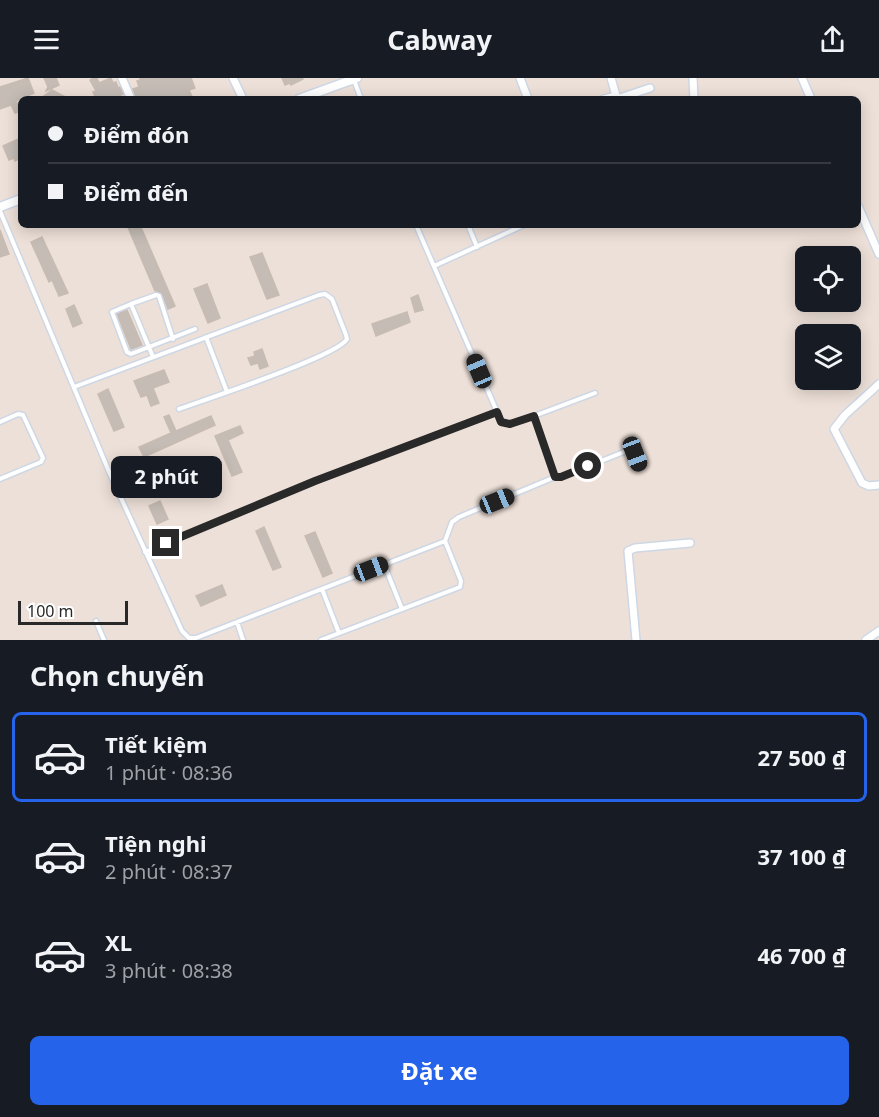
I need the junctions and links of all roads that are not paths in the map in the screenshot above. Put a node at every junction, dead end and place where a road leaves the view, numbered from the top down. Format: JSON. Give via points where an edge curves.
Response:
{"nodes":[{"id":1,"x":122,"y":78,"type":"edge"},
{"id":2,"x":233,"y":78,"type":"edge"},
{"id":3,"x":520,"y":78,"type":"edge"},
{"id":4,"x":611,"y":78,"type":"edge"},
{"id":5,"x":693,"y":78,"type":"edge"},
{"id":6,"x":802,"y":78,"type":"edge"},
{"id":7,"x":355,"y":79,"type":"edge"},
{"id":8,"x":331,"y":82,"type":"edge"},
{"id":9,"x":650,"y":88,"type":"dead end"},
{"id":10,"x":130,"y":96,"type":"edge"},
{"id":11,"x":242,"y":96,"type":"edge"},
{"id":12,"x":305,"y":96,"type":"edge"},
{"id":13,"x":360,"y":96,"type":"edge"},
{"id":14,"x":527,"y":96,"type":"edge"},
{"id":15,"x":616,"y":96,"type":"edge"},
{"id":16,"x":624,"y":96,"type":"edge"},
{"id":17,"x":694,"y":96,"type":"edge"},
{"id":18,"x":810,"y":96,"type":"edge"},
{"id":19,"x":18,"y":201,"type":"edge"},
{"id":20,"x":0,"y":209,"type":"edge"},
{"id":21,"x":861,"y":213,"type":"edge"},
{"id":22,"x":417,"y":228,"type":"edge"},
{"id":23,"x":469,"y":228,"type":"edge"},
{"id":24,"x":518,"y":228,"type":"edge"},
{"id":25,"x":477,"y":247,"type":"junction"},
{"id":26,"x":879,"y":254,"type":"edge"},
{"id":27,"x":434,"y":266,"type":"junction"},
{"id":28,"x":131,"y":304,"type":"junction"},
{"id":29,"x":195,"y":329,"type":"dead end"},
{"id":30,"x":206,"y":338,"type":"junction"},
{"id":31,"x":173,"y":339,"type":"junction"},
{"id":32,"x":149,"y":347,"type":"junction"},
{"id":33,"x":153,"y":357,"type":"junction"},
{"id":34,"x":879,"y":384,"type":"edge"},
{"id":35,"x":74,"y":387,"type":"junction"},
{"id":36,"x":227,"y":392,"type":"junction"},
{"id":37,"x":595,"y":393,"type":"dead end"},
{"id":38,"x":178,"y":409,"type":"dead end"},
{"id":39,"x":497,"y":412,"type":"junction"},
{"id":40,"x":534,"y":416,"type":"junction"},
{"id":41,"x":0,"y":422,"type":"edge"},
{"id":42,"x":640,"y":468,"type":"dead end"},
{"id":43,"x":555,"y":477,"type":"junction"},
{"id":44,"x":0,"y":479,"type":"edge"},
{"id":45,"x":879,"y":485,"type":"edge"},
{"id":46,"x":445,"y":541,"type":"junction"},
{"id":47,"x":690,"y":543,"type":"dead end"},
{"id":48,"x":145,"y":552,"type":"junction"},
{"id":49,"x":384,"y":564,"type":"junction"},
{"id":50,"x":322,"y":588,"type":"junction"},
{"id":51,"x":402,"y":609,"type":"junction"},
{"id":52,"x":96,"y":621,"type":"dead end"},
{"id":53,"x":237,"y":622,"type":"junction"},
{"id":54,"x":879,"y":631,"type":"edge"},
{"id":55,"x":339,"y":633,"type":"junction"},
{"id":56,"x":104,"y":640,"type":"edge"},
{"id":57,"x":243,"y":640,"type":"edge"},
{"id":58,"x":321,"y":640,"type":"edge"},
{"id":59,"x":636,"y":640,"type":"edge"},
{"id":60,"x":866,"y":640,"type":"edge"}],
"edges":[{"from":1,"to":10,"type":"street"},
{"from":2,"to":11,"type":"street"},
{"from":3,"to":14,"type":"street"},
{"from":4,"to":15,"type":"street"},
{"from":5,"to":17,"type":"street"},
{"from":6,"to":18,"type":"street"},
{"from":7,"to":8,"type":"street"},
{"from":7,"to":13,"type":"lane"},
{"from":8,"to":12,"type":"street"},
{"from":9,"to":16,"type":"street"},
{"from":19,"to":20,"type":"street"},
{"from":20,"to":35,"type":"lane"},
{"from":21,"to":26,"type":"street"},
{"from":22,"to":27,"type":"lane"},
{"from":23,"to":25,"type":"lane"},
{"from":24,"to":25,"type":"lane"},
{"from":25,"to":27,"type":"lane"},
{"from":27,"to":39,"type":"lane"},
{"from":28,"to":31,"type":"lane","via":[[159,296]]},
{"from":28,"to":32,"type":"lane"},
{"from":28,"to":32,"type":"lane","via":[[112,312],[127,352]]},
{"from":29,"to":31,"type":"lane"},
{"from":30,"to":33,"type":"lane"},
{"from":30,"to":36,"type":"lane"},
{"from":30,"to":36,"type":"lane","via":[[325,294],[332,299],[339,316],[347,339],[342,346]]},
{"from":31,"to":32,"type":"lane"},
{"from":32,"to":33,"type":"lane"},
{"from":33,"to":35,"type":"lane"},
{"from":34,"to":45,"type":"street","via":[[834,429],[862,483]]},
{"from":35,"to":48,"type":"lane"},
{"from":36,"to":38,"type":"lane"},
{"from":37,"to":40,"type":"lane"},
{"from":39,"to":40,"type":"lane","via":[[501,422],[510,424]]},
{"from":39,"to":48,"type":"lane","via":[[315,481]]},
{"from":40,"to":43,"type":"lane"},
{"from":41,"to":44,"type":"lane","via":[[23,415],[43,458]]},
{"from":42,"to":43,"type":"lane","via":[[631,449]]},
{"from":43,"to":46,"type":"lane","via":[[456,519]]},
{"from":46,"to":49,"type":"lane"},
{"from":46,"to":51,"type":"lane","via":[[460,587]]},
{"from":47,"to":59,"type":"street","via":[[628,551]]},
{"from":48,"to":53,"type":"lane","via":[[186,636],[196,638]]},
{"from":49,"to":50,"type":"lane"},
{"from":49,"to":51,"type":"lane"},
{"from":50,"to":53,"type":"lane"},
{"from":50,"to":55,"type":"lane"},
{"from":51,"to":55,"type":"lane"},
{"from":52,"to":56,"type":"lane"},
{"from":53,"to":57,"type":"lane"},
{"from":54,"to":60,"type":"street"},
{"from":55,"to":58,"type":"lane"}]}
